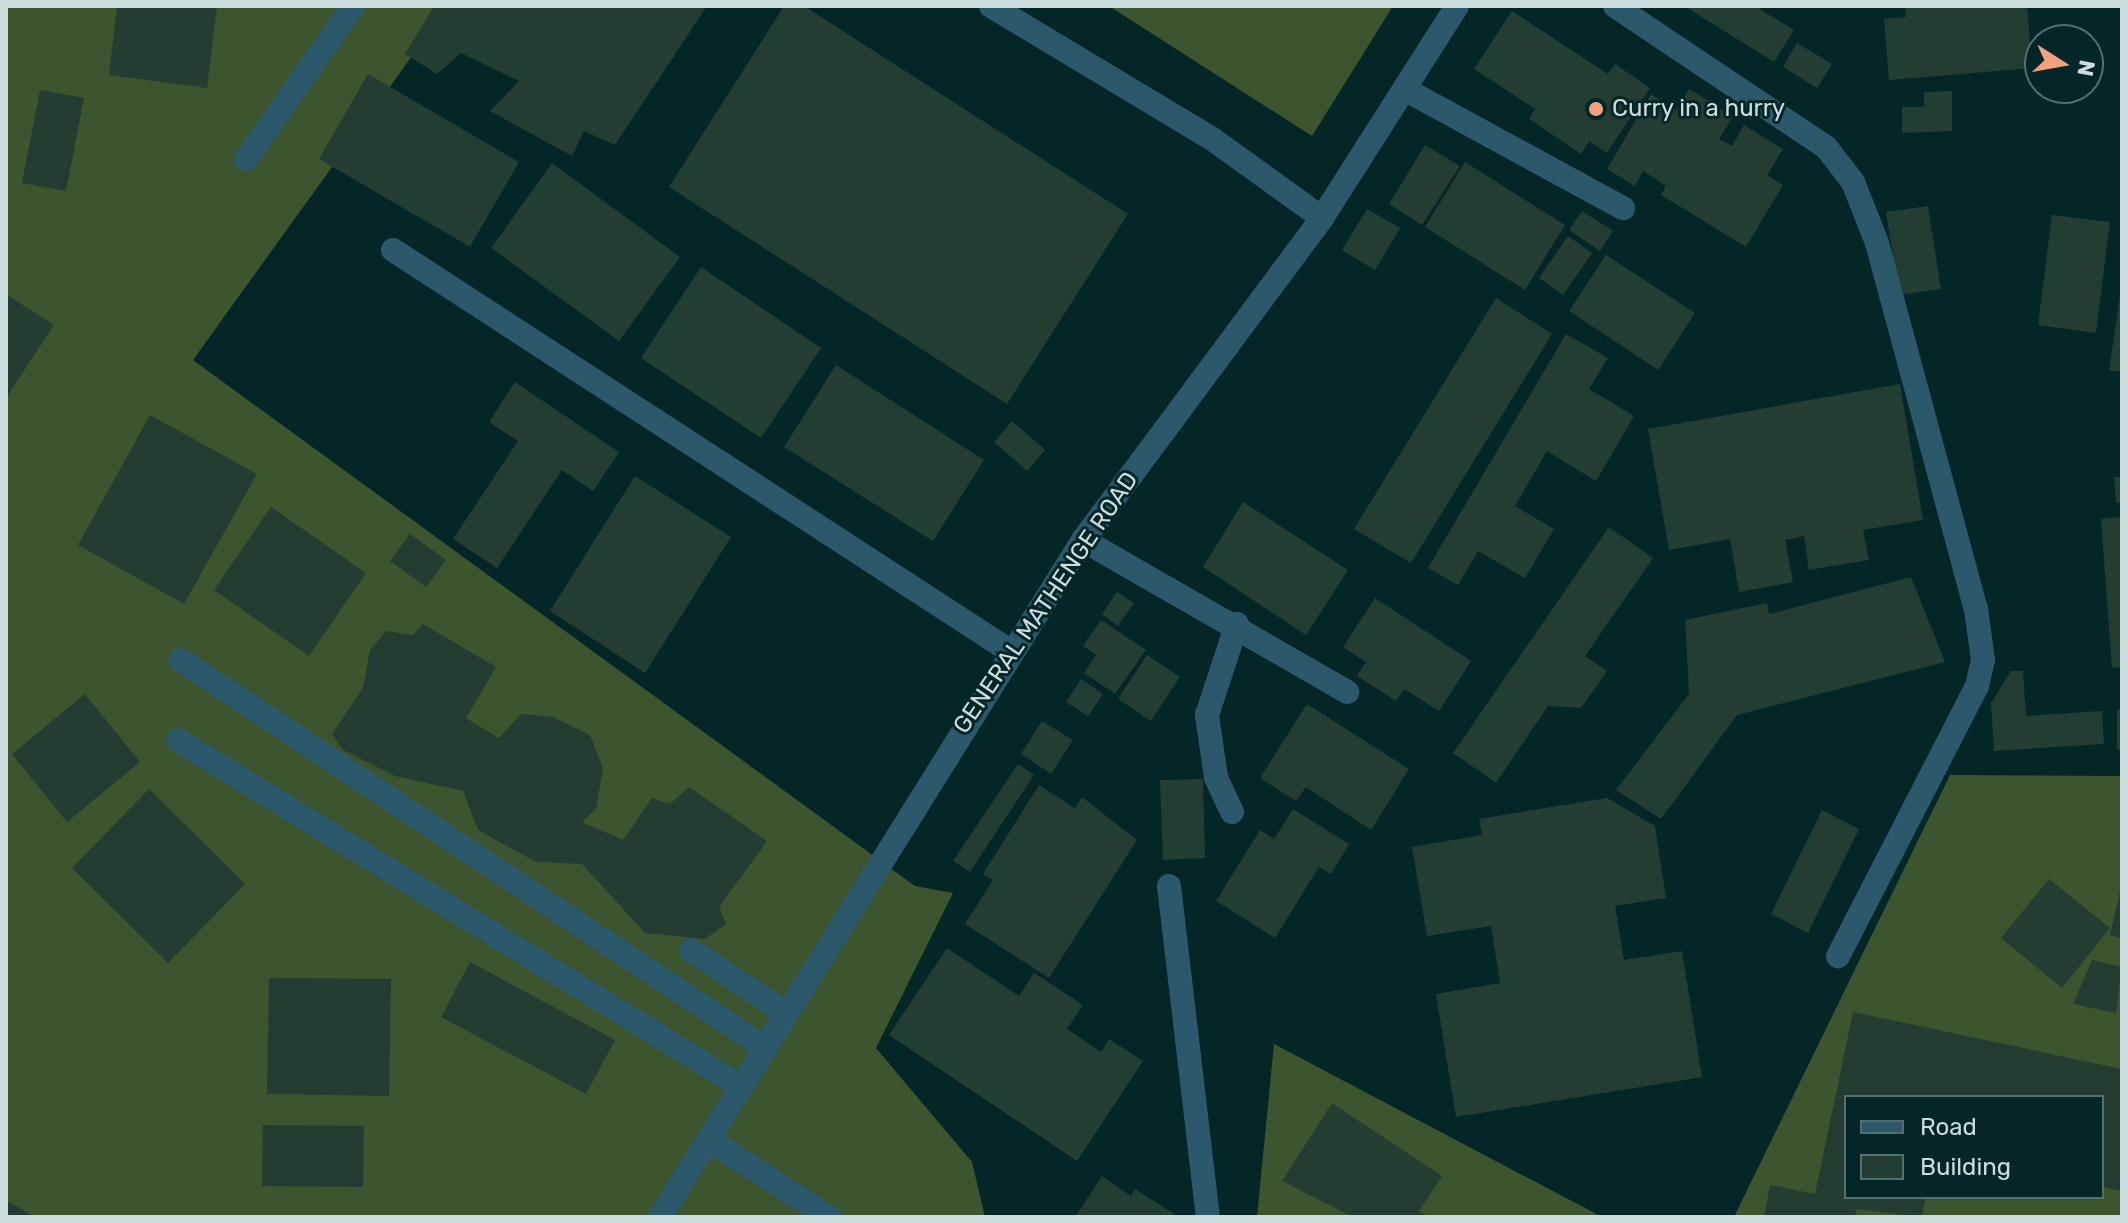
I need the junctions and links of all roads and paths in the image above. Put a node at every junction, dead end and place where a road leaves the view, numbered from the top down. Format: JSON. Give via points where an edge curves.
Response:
{"nodes":[{"id":1,"x":353,"y":6,"type":"edge"},
{"id":2,"x":991,"y":6,"type":"edge"},
{"id":3,"x":1457,"y":6,"type":"edge"},
{"id":4,"x":1615,"y":6,"type":"edge"},
{"id":5,"x":1408,"y":91,"type":"junction"},
{"id":6,"x":246,"y":159,"type":"dead end"},
{"id":7,"x":1623,"y":208,"type":"dead end"},
{"id":8,"x":1322,"y":218,"type":"junction"},
{"id":9,"x":393,"y":250,"type":"dead end"},
{"id":10,"x":1083,"y":540,"type":"junction"},
{"id":11,"x":1237,"y":624,"type":"junction"},
{"id":12,"x":1010,"y":651,"type":"junction"},
{"id":13,"x":181,"y":660,"type":"dead end"},
{"id":14,"x":1347,"y":692,"type":"dead end"},
{"id":15,"x":178,"y":740,"type":"dead end"},
{"id":16,"x":1232,"y":812,"type":"dead end"},
{"id":17,"x":1169,"y":886,"type":"dead end"},
{"id":18,"x":691,"y":950,"type":"dead end"},
{"id":19,"x":1838,"y":956,"type":"dead end"},
{"id":20,"x":787,"y":1014,"type":"junction"},
{"id":21,"x":767,"y":1049,"type":"junction"},
{"id":22,"x":742,"y":1087,"type":"junction"},
{"id":23,"x":709,"y":1140,"type":"junction"},
{"id":24,"x":660,"y":1217,"type":"edge"},
{"id":25,"x":829,"y":1217,"type":"edge"},
{"id":26,"x":1208,"y":1217,"type":"edge"}],
"edges":[{"from":1,"to":6,"type":"street"},
{"from":2,"to":8,"type":"street","via":[[1211,138]]},
{"from":3,"to":5,"type":"street","name":"GENERAL MATHENGE ROAD"},
{"from":4,"to":19,"type":"street","via":[[1826,147],[1853,182],[1877,243],[1976,609],[1983,660],[1977,686]]},
{"from":5,"to":7,"type":"street"},
{"from":5,"to":8,"type":"street","name":"GENERAL MATHENGE ROAD"},
{"from":8,"to":10,"type":"street","name":"GENERAL MATHENGE ROAD"},
{"from":9,"to":12,"type":"street"},
{"from":10,"to":11,"type":"street"},
{"from":10,"to":12,"type":"street","name":"GENERAL MATHENGE ROAD"},
{"from":11,"to":14,"type":"street"},
{"from":11,"to":16,"type":"street","via":[[1207,715],[1216,777]]},
{"from":12,"to":20,"type":"street","name":"GENERAL MATHENGE ROAD"},
{"from":13,"to":21,"type":"street"},
{"from":15,"to":22,"type":"street"},
{"from":17,"to":26,"type":"street"},
{"from":18,"to":20,"type":"street"},
{"from":20,"to":21,"type":"street","name":"GENERAL MATHENGE ROAD"},
{"from":21,"to":22,"type":"street","name":"GENERAL MATHENGE ROAD"},
{"from":22,"to":23,"type":"street","name":"GENERAL MATHENGE ROAD"},
{"from":23,"to":24,"type":"street","name":"GENERAL MATHENGE ROAD"},
{"from":23,"to":25,"type":"street"}]}
